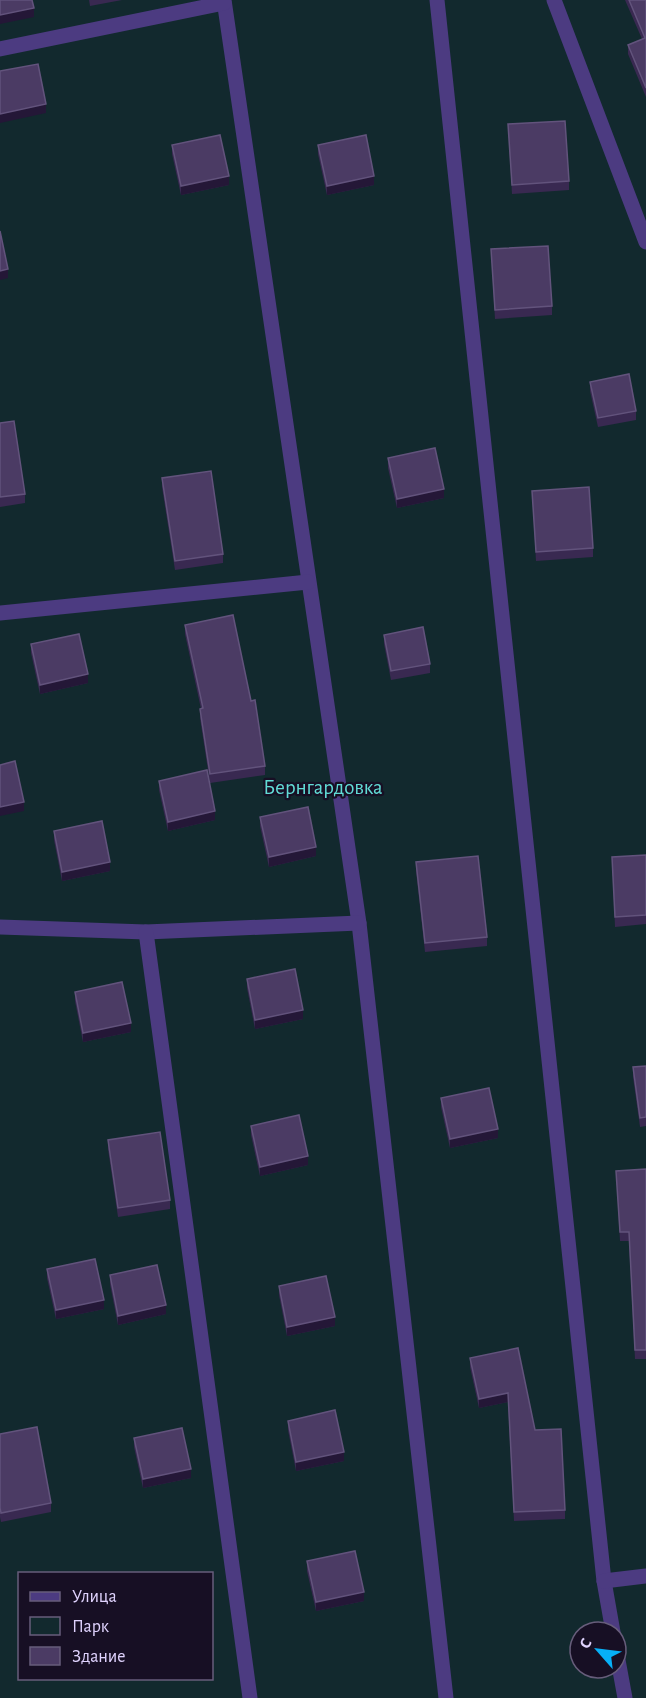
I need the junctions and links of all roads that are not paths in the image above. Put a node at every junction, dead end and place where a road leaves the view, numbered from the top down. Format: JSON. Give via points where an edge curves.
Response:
{"nodes":[{"id":1,"x":437,"y":0,"type":"edge"},
{"id":2,"x":554,"y":0,"type":"edge"},
{"id":3,"x":224,"y":1,"type":"edge"},
{"id":4,"x":0,"y":49,"type":"edge"},
{"id":5,"x":646,"y":242,"type":"edge"},
{"id":6,"x":308,"y":582,"type":"junction"},
{"id":7,"x":0,"y":613,"type":"edge"},
{"id":8,"x":359,"y":923,"type":"junction"},
{"id":9,"x":0,"y":927,"type":"edge"},
{"id":10,"x":146,"y":932,"type":"junction"},
{"id":11,"x":646,"y":1576,"type":"edge"},
{"id":12,"x":604,"y":1581,"type":"junction"},
{"id":13,"x":611,"y":1620,"type":"edge"},
{"id":14,"x":622,"y":1680,"type":"edge"},
{"id":15,"x":250,"y":1698,"type":"edge"},
{"id":16,"x":446,"y":1698,"type":"edge"},
{"id":17,"x":625,"y":1698,"type":"edge"}],
"edges":[{"from":1,"to":12,"type":"street"},
{"from":2,"to":5,"type":"street"},
{"from":3,"to":4,"type":"street"},
{"from":3,"to":6,"type":"street"},
{"from":6,"to":7,"type":"street"},
{"from":6,"to":8,"type":"street"},
{"from":8,"to":10,"type":"street"},
{"from":8,"to":16,"type":"street"},
{"from":9,"to":10,"type":"street"},
{"from":10,"to":15,"type":"street"},
{"from":11,"to":12,"type":"street"},
{"from":12,"to":13,"type":"street"},
{"from":14,"to":17,"type":"street"}]}
